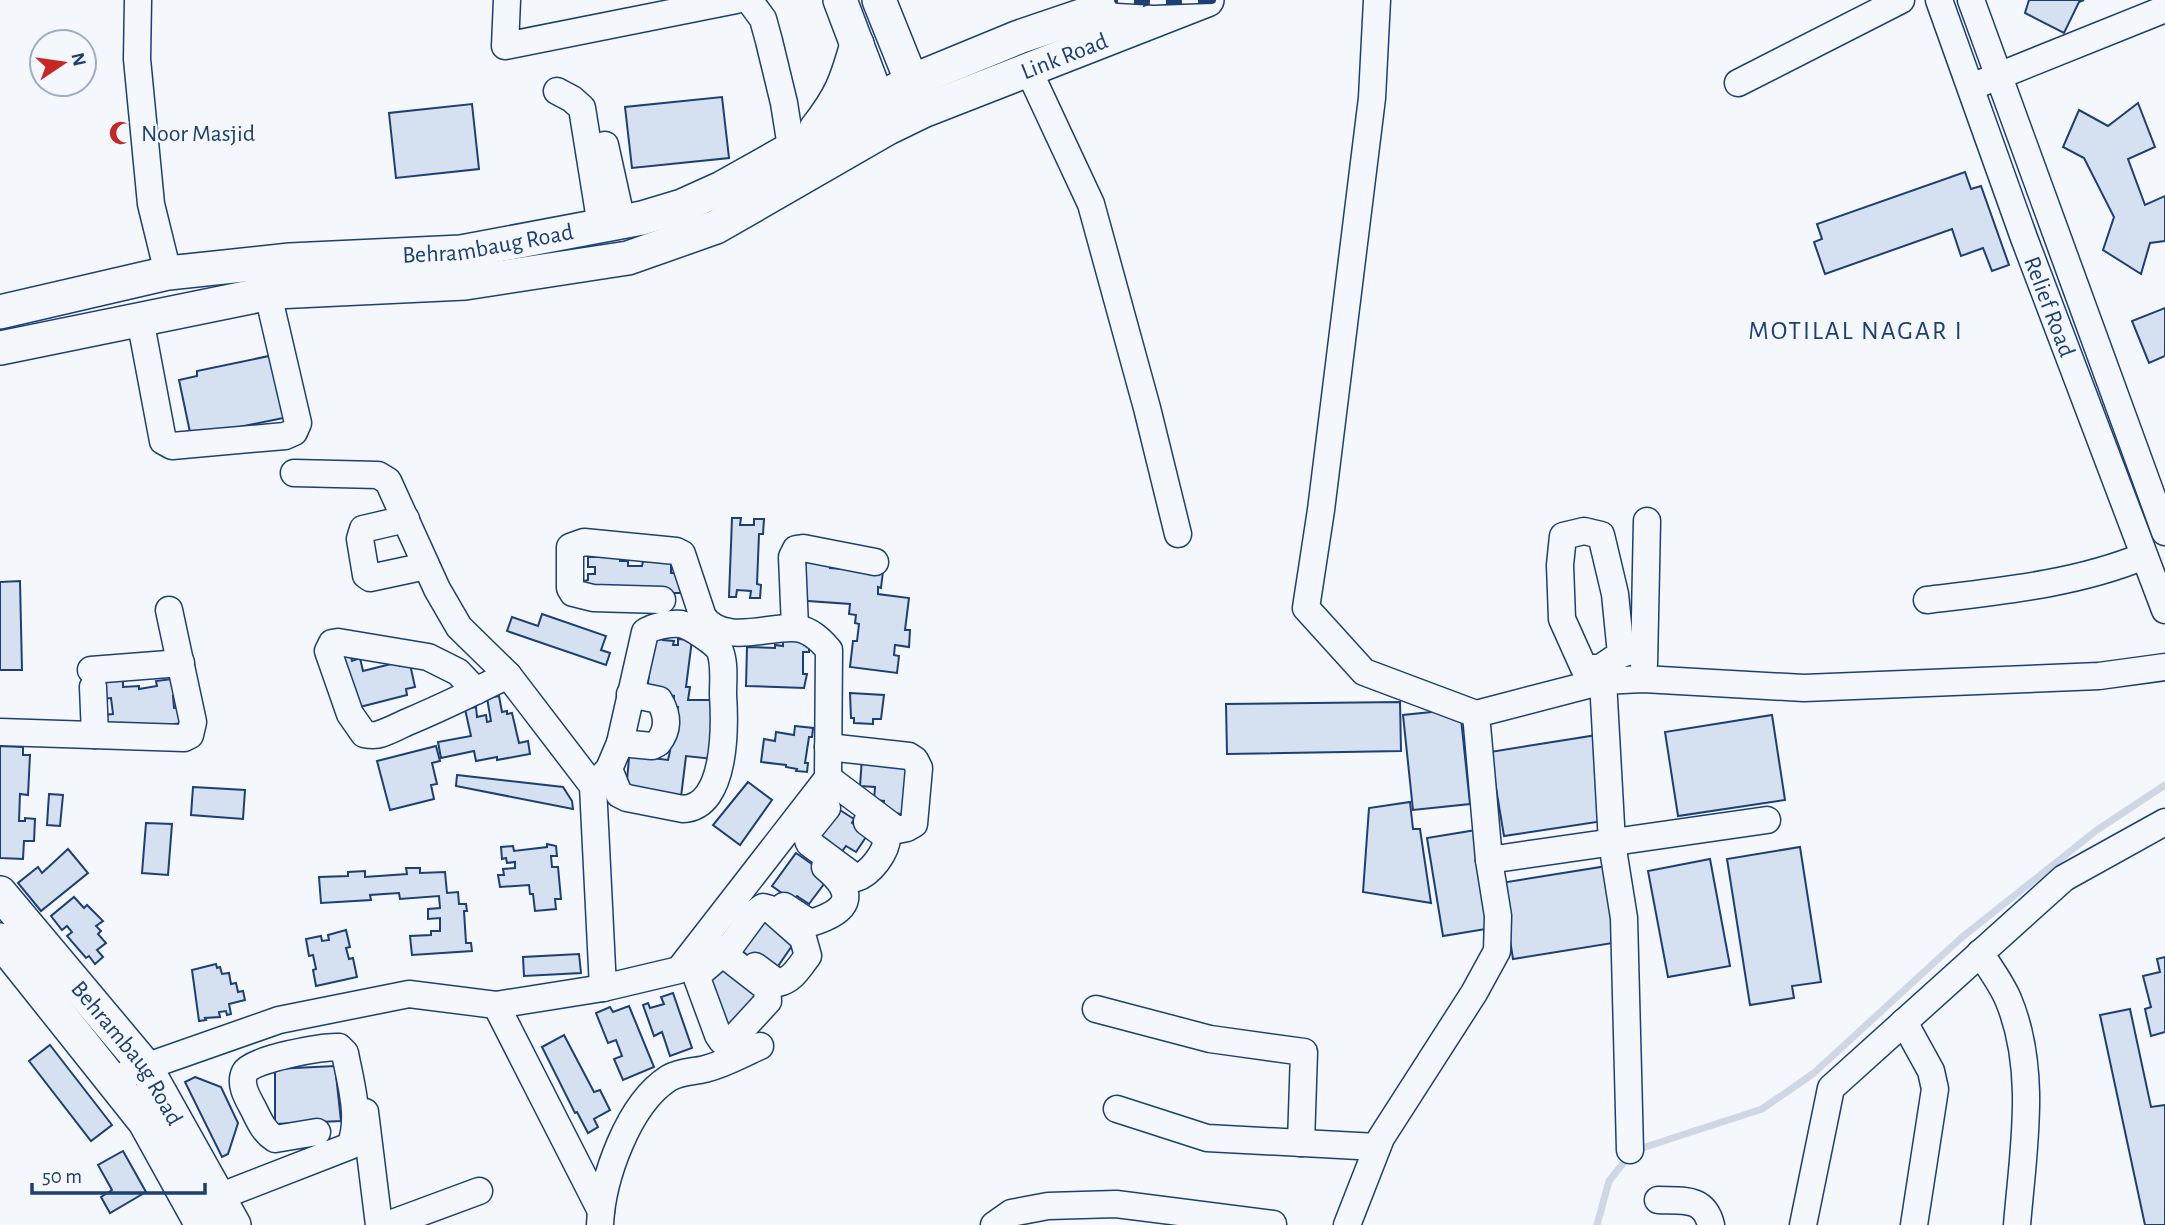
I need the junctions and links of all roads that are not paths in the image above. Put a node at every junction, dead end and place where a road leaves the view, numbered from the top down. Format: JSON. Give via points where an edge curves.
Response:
{"nodes":[{"id":1,"x":138,"y":0,"type":"edge"},
{"id":2,"x":507,"y":0,"type":"edge"},
{"id":3,"x":736,"y":0,"type":"edge"},
{"id":4,"x":749,"y":0,"type":"edge"},
{"id":5,"x":840,"y":0,"type":"edge"},
{"id":6,"x":879,"y":0,"type":"edge"},
{"id":7,"x":1128,"y":0,"type":"edge"},
{"id":8,"x":1207,"y":0,"type":"edge"},
{"id":9,"x":1377,"y":0,"type":"edge"},
{"id":10,"x":1901,"y":0,"type":"edge"},
{"id":11,"x":1939,"y":0,"type":"edge"},
{"id":12,"x":1971,"y":0,"type":"edge"},
{"id":13,"x":669,"y":6,"type":"edge"},
{"id":14,"x":2165,"y":9,"type":"edge"},
{"id":15,"x":892,"y":32,"type":"junction"},
{"id":16,"x":857,"y":44,"type":"junction"},
{"id":17,"x":952,"y":65,"type":"junction"},
{"id":18,"x":1028,"y":69,"type":"junction"},
{"id":19,"x":1999,"y":77,"type":"junction"},
{"id":20,"x":1738,"y":83,"type":"dead end"},
{"id":21,"x":1970,"y":87,"type":"junction"},
{"id":22,"x":557,"y":91,"type":"dead end"},
{"id":23,"x":918,"y":96,"type":"junction"},
{"id":24,"x":597,"y":109,"type":"dead end"},
{"id":25,"x":882,"y":113,"type":"junction"},
{"id":26,"x":801,"y":142,"type":"junction"},
{"id":27,"x":611,"y":224,"type":"junction"},
{"id":28,"x":168,"y":273,"type":"junction"},
{"id":29,"x":268,"y":294,"type":"junction"},
{"id":30,"x":0,"y":312,"type":"edge"},
{"id":31,"x":140,"y":319,"type":"junction"},
{"id":32,"x":0,"y":348,"type":"edge"},
{"id":33,"x":294,"y":473,"type":"dead end"},
{"id":34,"x":406,"y":519,"type":"junction"},
{"id":35,"x":1647,"y":521,"type":"dead end"},
{"id":36,"x":2165,"y":532,"type":"edge"},
{"id":37,"x":1178,"y":534,"type":"dead end"},
{"id":38,"x":2144,"y":556,"type":"junction"},
{"id":39,"x":875,"y":562,"type":"dead end"},
{"id":40,"x":426,"y":566,"type":"junction"},
{"id":41,"x":662,"y":600,"type":"dead end"},
{"id":42,"x":1927,"y":600,"type":"dead end"},
{"id":43,"x":169,"y":610,"type":"dead end"},
{"id":44,"x":2165,"y":610,"type":"edge"},
{"id":45,"x":794,"y":627,"type":"junction"},
{"id":46,"x":1632,"y":651,"type":"junction"},
{"id":47,"x":181,"y":663,"type":"junction"},
{"id":48,"x":2165,"y":667,"type":"edge"},
{"id":49,"x":508,"y":675,"type":"junction"},
{"id":50,"x":1643,"y":680,"type":"junction"},
{"id":51,"x":1603,"y":681,"type":"junction"},
{"id":52,"x":476,"y":691,"type":"junction"},
{"id":53,"x":630,"y":694,"type":"junction"},
{"id":54,"x":1476,"y":714,"type":"junction"},
{"id":55,"x":0,"y":732,"type":"edge"},
{"id":56,"x":95,"y":735,"type":"junction"},
{"id":57,"x":620,"y":743,"type":"junction"},
{"id":58,"x":836,"y":748,"type":"junction"},
{"id":59,"x":601,"y":778,"type":"junction"},
{"id":60,"x":832,"y":789,"type":"junction"},
{"id":61,"x":1767,"y":820,"type":"dead end"},
{"id":62,"x":2165,"y":822,"type":"edge"},
{"id":63,"x":785,"y":834,"type":"junction"},
{"id":64,"x":1612,"y":843,"type":"junction"},
{"id":65,"x":1489,"y":860,"type":"junction"},
{"id":66,"x":748,"y":882,"type":"junction"},
{"id":67,"x":0,"y":893,"type":"edge"},
{"id":68,"x":0,"y":940,"type":"edge"},
{"id":69,"x":1980,"y":953,"type":"junction"},
{"id":70,"x":603,"y":988,"type":"junction"},
{"id":71,"x":496,"y":1005,"type":"junction"},
{"id":72,"x":1096,"y":1009,"type":"dead end"},
{"id":73,"x":1904,"y":1021,"type":"junction"},
{"id":74,"x":355,"y":1033,"type":"dead end"},
{"id":75,"x":760,"y":1046,"type":"dead end"},
{"id":76,"x":145,"y":1066,"type":"junction"},
{"id":77,"x":111,"y":1079,"type":"junction"},
{"id":78,"x":1117,"y":1109,"type":"dead end"},
{"id":79,"x":317,"y":1132,"type":"dead end"},
{"id":80,"x":1301,"y":1143,"type":"junction"},
{"id":81,"x":1377,"y":1147,"type":"junction"},
{"id":82,"x":1630,"y":1150,"type":"dead end"},
{"id":83,"x":478,"y":1191,"type":"dead end"},
{"id":84,"x":1658,"y":1200,"type":"dead end"},
{"id":85,"x":204,"y":1210,"type":"edge"},
{"id":86,"x":600,"y":1218,"type":"edge"},
{"id":87,"x":1273,"y":1224,"type":"edge"},
{"id":88,"x":234,"y":1225,"type":"edge"},
{"id":89,"x":379,"y":1225,"type":"edge"},
{"id":90,"x":387,"y":1225,"type":"edge"},
{"id":91,"x":994,"y":1225,"type":"edge"},
{"id":92,"x":1347,"y":1225,"type":"edge"},
{"id":93,"x":1711,"y":1225,"type":"edge"},
{"id":94,"x":1803,"y":1225,"type":"edge"},
{"id":95,"x":1914,"y":1225,"type":"edge"},
{"id":96,"x":2017,"y":1225,"type":"edge"}],
"edges":[{"from":1,"to":28,"type":"street","via":[[137,59],[150,204]]},
{"from":2,"to":13,"type":"street","via":[[505,46]]},
{"from":3,"to":13,"type":"street"},
{"from":4,"to":26,"type":"street","via":[[763,19],[784,103]]},
{"from":5,"to":16,"type":"main road"},
{"from":6,"to":15,"type":"main road"},
{"from":7,"to":17,"type":"main road","name":"Link Road"},
{"from":8,"to":18,"type":"main road","name":"Link Road"},
{"from":9,"to":54,"type":"street","via":[[1372,98],[1306,608],[1364,672]]},
{"from":10,"to":20,"type":"street"},
{"from":11,"to":21,"type":"street","name":"Relief Road"},
{"from":12,"to":19,"type":"street","name":"Relief Road"},
{"from":14,"to":19,"type":"street"},
{"from":15,"to":17,"type":"main road","via":[[910,48]]},
{"from":15,"to":23,"type":"main road"},
{"from":16,"to":25,"type":"main road"},
{"from":16,"to":26,"type":"main road","via":[[834,106]]},
{"from":17,"to":23,"type":"main road","name":"Behrambaug Road"},
{"from":18,"to":23,"type":"main road","name":"Link Road"},
{"from":18,"to":37,"type":"street","via":[[1091,204]]},
{"from":19,"to":21,"type":"street"},
{"from":19,"to":36,"type":"street","name":"Relief Road"},
{"from":21,"to":38,"type":"street","name":"Relief Road"},
{"from":22,"to":27,"type":"street","via":[[582,108]]},
{"from":23,"to":25,"type":"main road","name":"Behrambaug Road"},
{"from":24,"to":27,"type":"street"},
{"from":25,"to":26,"type":"main road","name":"Behrambaug Road"},
{"from":25,"to":29,"type":"main road","name":"Behrambaug Road","via":[[716,227],[628,258],[465,283]]},
{"from":26,"to":27,"type":"main road","name":"Behrambaug Road","via":[[682,206]]},
{"from":27,"to":28,"type":"main road","name":"Behrambaug Road","via":[[461,253],[290,260]]},
{"from":28,"to":30,"type":"main road","name":"Behrambaug Road"},
{"from":29,"to":31,"type":"main road","name":"Behrambaug Road"},
{"from":29,"to":31,"type":"street","via":[[298,423],[294,432],[285,436],[172,446],[163,441]]},
{"from":31,"to":32,"type":"main road","name":"Behrambaug Road"},
{"from":33,"to":34,"type":"street","via":[[378,475],[388,481]]},
{"from":34,"to":40,"type":"street"},
{"from":34,"to":40,"type":"street","via":[[363,529],[360,539],[366,575],[370,578]]},
{"from":35,"to":46,"type":"street"},
{"from":38,"to":42,"type":"street","via":[[2081,577]]},
{"from":38,"to":44,"type":"street","name":"Relief Road"},
{"from":39,"to":45,"type":"street","via":[[796,549],[792,557]]},
{"from":40,"to":49,"type":"street","via":[[459,627]]},
{"from":41,"to":45,"type":"street","via":[[573,593],[569,588],[570,547],[584,542],[676,551],[682,554],[707,623],[738,633]]},
{"from":43,"to":47,"type":"street"},
{"from":45,"to":58,"type":"street","via":[[817,636],[828,650]]},
{"from":46,"to":46,"type":"street","via":[[1600,668],[1584,668],[1562,620],[1563,536],[1584,531],[1601,535]]},
{"from":46,"to":50,"type":"street"},
{"from":47,"to":56,"type":"street","via":[[92,678]]},
{"from":47,"to":56,"type":"street","via":[[193,722],[190,735]]},
{"from":48,"to":50,"type":"street","via":[[2099,676],[1804,688]]},
{"from":49,"to":52,"type":"street"},
{"from":49,"to":59,"type":"street"},
{"from":50,"to":51,"type":"street"},
{"from":51,"to":54,"type":"street"},
{"from":51,"to":64,"type":"street"},
{"from":52,"to":52,"type":"street","via":[[458,672],[428,657],[338,642],[328,651],[350,714],[364,734],[379,734]]},
{"from":53,"to":57,"type":"street"},
{"from":53,"to":57,"type":"street","via":[[659,700],[666,729],[652,746]]},
{"from":53,"to":59,"type":"street","via":[[642,635],[648,629],[680,624],[715,643],[722,660],[725,730],[717,778],[701,803],[691,809],[627,798]]},
{"from":54,"to":65,"type":"street"},
{"from":55,"to":56,"type":"street"},
{"from":57,"to":59,"type":"street"},
{"from":58,"to":60,"type":"street"},
{"from":58,"to":60,"type":"street","via":[[915,760],[919,768],[914,824],[897,830]]},
{"from":59,"to":70,"type":"street"},
{"from":60,"to":63,"type":"street"},
{"from":61,"to":64,"type":"street"},
{"from":62,"to":69,"type":"street","via":[[2064,878]]},
{"from":63,"to":66,"type":"street"},
{"from":63,"to":66,"type":"street","via":[[844,884],[842,904],[828,917],[810,923]]},
{"from":64,"to":65,"type":"street"},
{"from":64,"to":82,"type":"street","via":[[1624,918]]},
{"from":65,"to":81,"type":"street","via":[[1498,916],[1497,951]]},
{"from":66,"to":70,"type":"street","via":[[716,943],[679,970]]},
{"from":67,"to":76,"type":"main road","name":"Behrambaug Road"},
{"from":68,"to":77,"type":"main road","name":"Behrambaug Road"},
{"from":69,"to":73,"type":"street"},
{"from":69,"to":96,"type":"street","via":[[2008,998],[2019,1031],[2026,1119]]},
{"from":70,"to":71,"type":"street"},
{"from":71,"to":76,"type":"street","via":[[409,994],[279,1020]]},
{"from":71,"to":86,"type":"street"},
{"from":72,"to":80,"type":"street","via":[[1210,1039],[1304,1052]]},
{"from":73,"to":94,"type":"street","via":[[1831,1088]]},
{"from":73,"to":95,"type":"street","via":[[1931,1070],[1935,1089]]},
{"from":74,"to":89,"type":"street"},
{"from":75,"to":86,"type":"street","via":[[726,1062],[685,1071],[653,1091],[633,1118],[609,1171]]},
{"from":76,"to":77,"type":"street"},
{"from":76,"to":85,"type":"main road","name":"Behrambaug Road"},
{"from":77,"to":85,"type":"main road","name":"Behrambaug Road"},
{"from":78,"to":80,"type":"street","via":[[1207,1138]]},
{"from":79,"to":85,"type":"street","via":[[275,1139],[266,1133],[243,1089],[243,1074],[250,1066],[308,1050],[340,1047],[355,1111],[354,1136],[350,1146]]},
{"from":80,"to":81,"type":"street"},
{"from":81,"to":92,"type":"street"},
{"from":83,"to":90,"type":"street"},
{"from":84,"to":93,"type":"street","via":[[1694,1202],[1708,1213]]},
{"from":85,"to":88,"type":"main road","name":"Behrambaug Road"},
{"from":87,"to":91,"type":"street","via":[[1116,1204],[1036,1208],[1011,1213]]}]}
